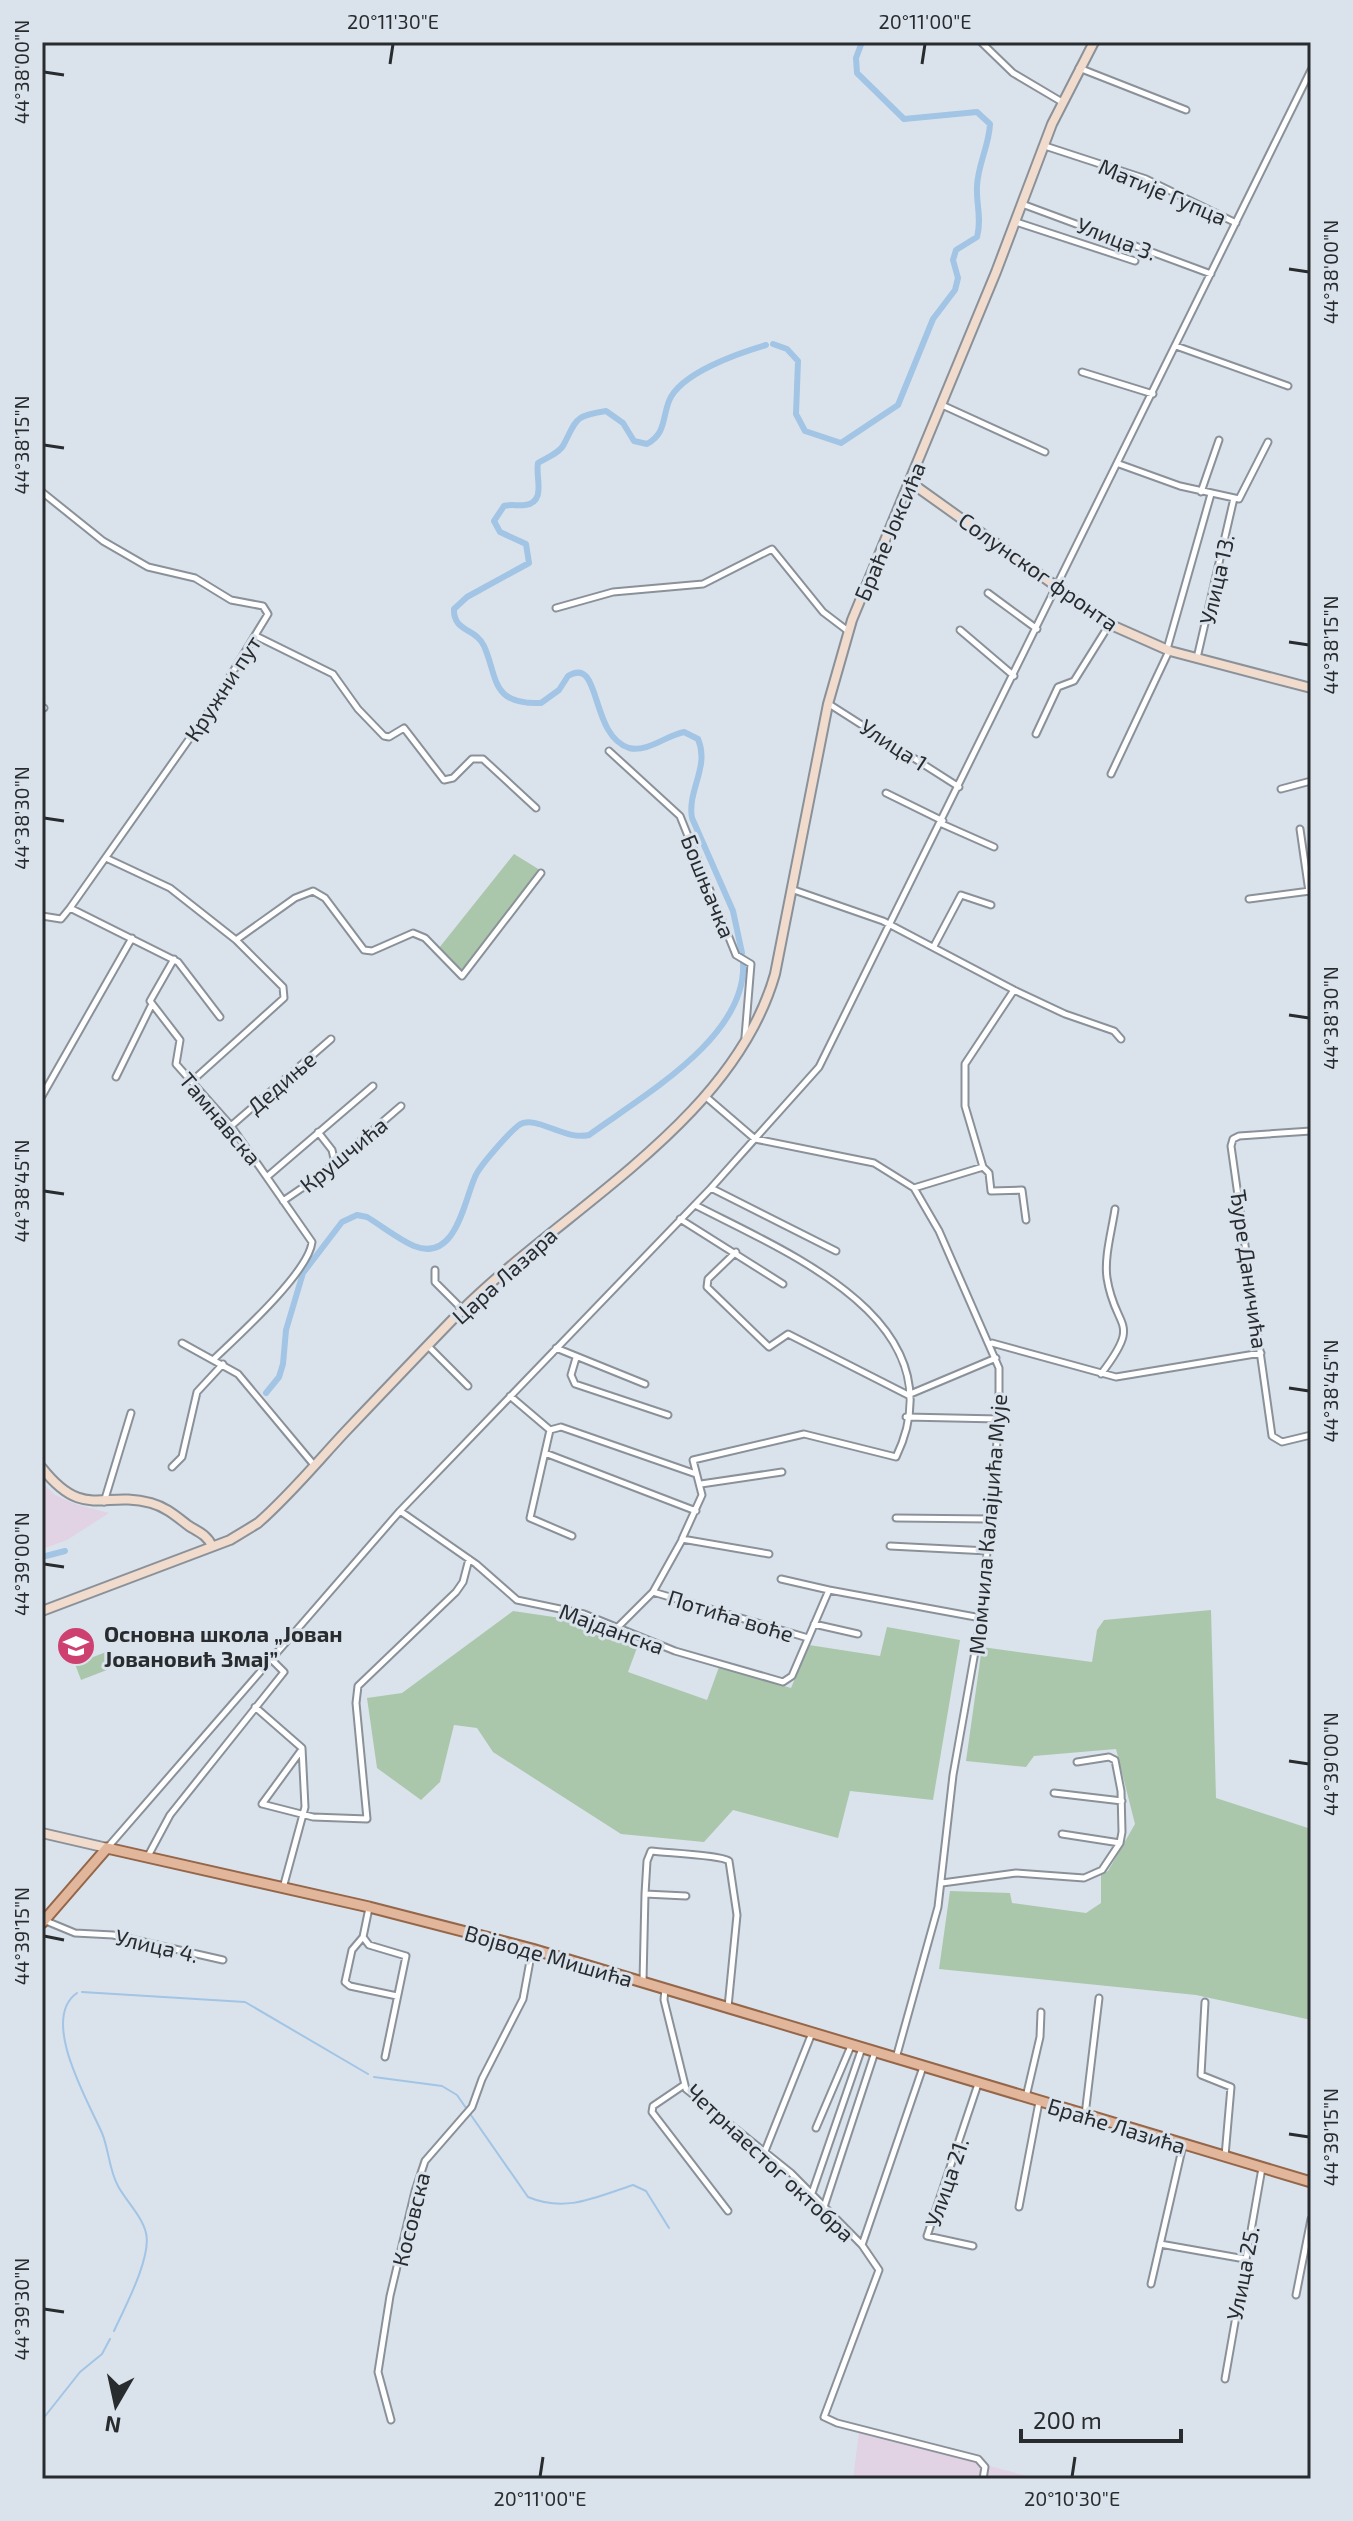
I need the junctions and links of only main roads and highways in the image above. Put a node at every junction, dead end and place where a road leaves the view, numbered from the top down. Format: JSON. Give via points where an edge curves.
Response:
{"nodes":[{"id":1,"x":1094,"y":42,"type":"edge"},
{"id":2,"x":910,"y":482,"type":"junction"},
{"id":3,"x":1311,"y":688,"type":"edge"},
{"id":4,"x":749,"y":1040,"type":"joint"},
{"id":5,"x":42,"y":1468,"type":"edge"},
{"id":6,"x":208,"y":1548,"type":"junction"},
{"id":7,"x":42,"y":1611,"type":"edge"},
{"id":8,"x":42,"y":1833,"type":"edge"},
{"id":9,"x":107,"y":1848,"type":"junction"},
{"id":10,"x":44,"y":1921,"type":"edge"},
{"id":11,"x":812,"y":2033,"type":"joint"},
{"id":12,"x":1311,"y":2182,"type":"edge"}],
"edges":[{"from":1,"to":2,"type":"main road","name":"Браће Јоксића","via":[[1043,146]]},
{"from":2,"to":3,"type":"main road","name":"Солунског фронта","via":[[1109,624],[1168,650]]},
{"from":2,"to":4,"type":"main road","name":"Браће Јоксића","via":[[848,631],[828,704],[771,987]]},
{"from":4,"to":6,"type":"main road","name":"Цара Лазара","via":[[705,1096],[463,1309],[258,1523]]},
{"from":5,"to":6,"type":"main road","via":[[68,1492],[104,1503],[151,1503],[190,1526]]},
{"from":6,"to":7,"type":"main road","name":"Цара Лазара"},
{"from":8,"to":9,"type":"main road","name":"Војводе Мишића"},
{"from":9,"to":10,"type":"main road"},
{"from":9,"to":11,"type":"main road","name":"Војводе Мишића","via":[[532,1949]]},
{"from":11,"to":12,"type":"main road","name":"Браће Лазића"}]}
